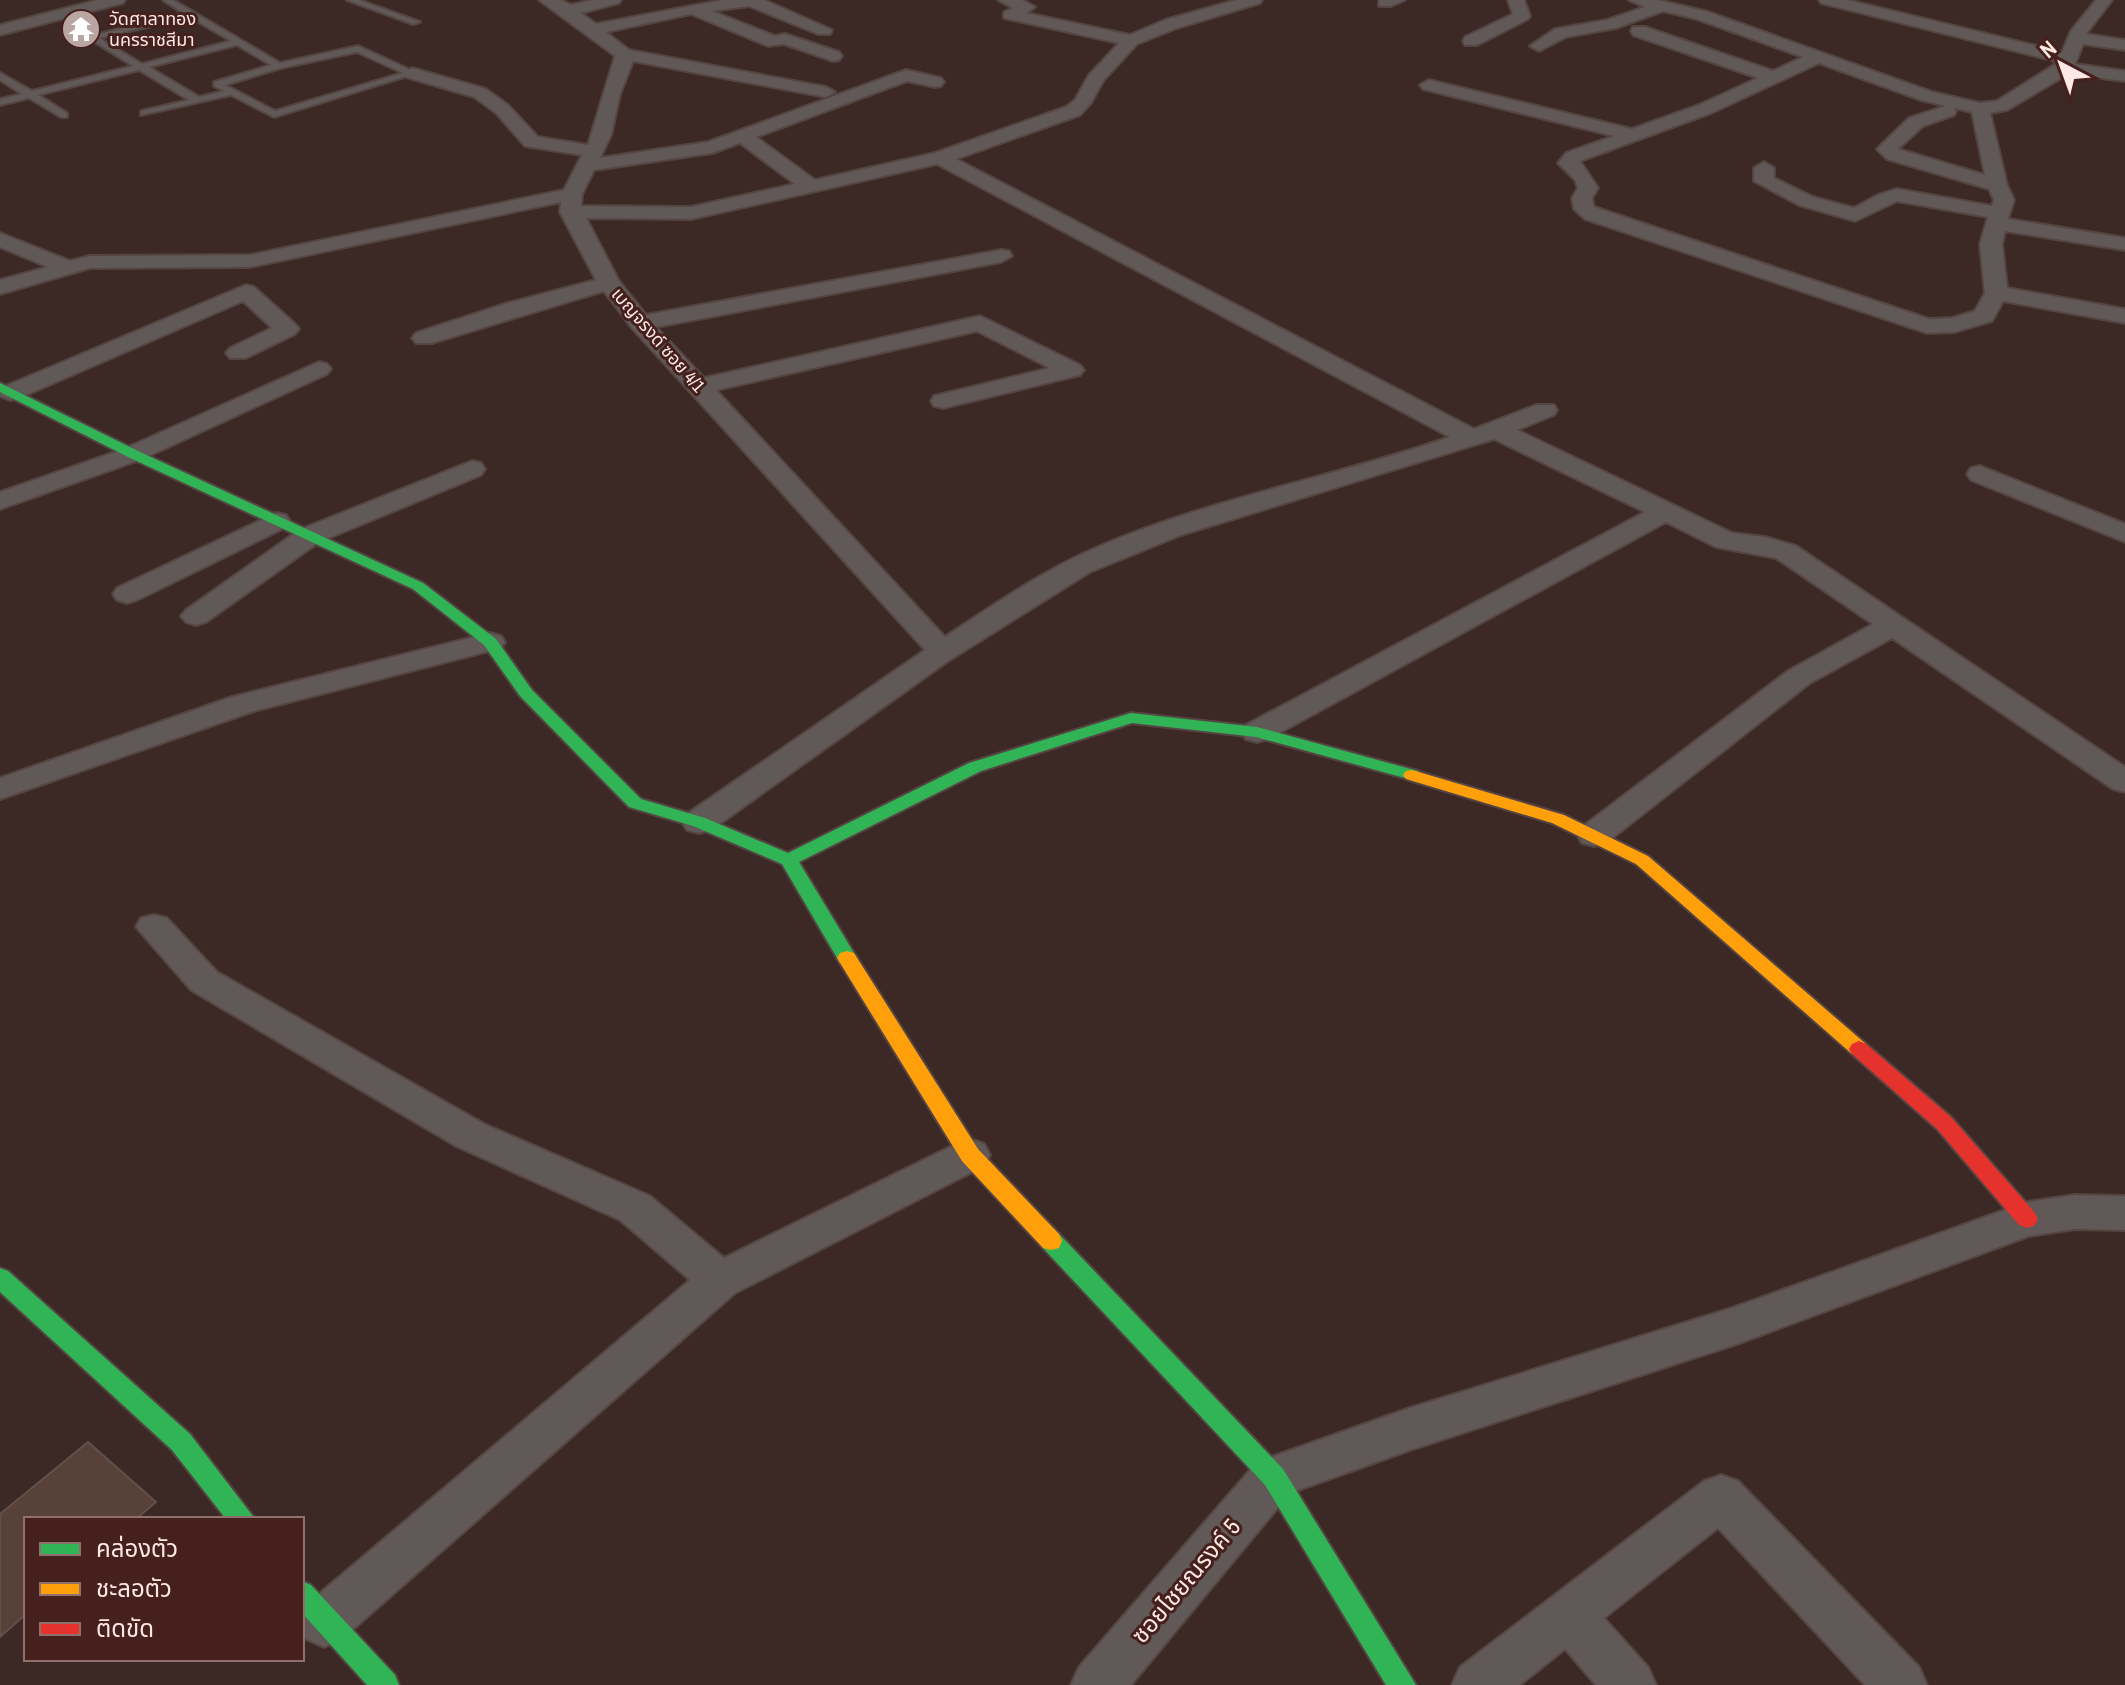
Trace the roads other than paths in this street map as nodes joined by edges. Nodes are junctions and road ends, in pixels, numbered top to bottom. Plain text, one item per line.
1 (117, 0) edge
2 (167, 0) edge
3 (351, 0) edge
4 (547, 0) edge
5 (613, 0) edge
6 (753, 0) edge
7 (1006, 0) edge
8 (1191, 0) edge
9 (1254, 0) edge
10 (1516, 0) edge
11 (1637, 0) edge
12 (1827, 0) edge
13 (2104, 0) edge
14 (1672, 4) edge
15 (695, 10) junction
16 (0, 11) edge
17 (568, 11) junction
18 (1216, 13) junction
19 (191, 14) junction
20 (29, 22) junction
21 (416, 22) dead end
22 (0, 30) edge
23 (593, 30) junction
24 (824, 30) dead end
25 (1639, 31) dead end
26 (2077, 38) junction
27 (1131, 40) junction
28 (1471, 41) dead end
29 (239, 42) junction
30 (2125, 45) edge
31 (1539, 46) dead end
32 (624, 54) junction
33 (833, 56) dead end
34 (1820, 56) junction
35 (2066, 64) junction
36 (279, 66) junction
37 (141, 67) junction
38 (412, 73) junction
39 (0, 76) edge
40 (2125, 76) edge
41 (1775, 78) junction
42 (935, 82) dead end
43 (1429, 85) dead end
44 (233, 92) junction
45 (826, 92) dead end
46 (31, 94) junction
47 (198, 101) junction
48 (0, 102) edge
49 (1980, 108) junction
50 (1947, 111) dead end
51 (144, 113) dead end
52 (64, 115) dead end
53 (1630, 134) junction
54 (744, 137) junction
55 (588, 158) junction
56 (940, 158) junction
57 (1764, 168) dead end
58 (1997, 185) junction
59 (812, 187) junction
60 (571, 203) junction
61 (1997, 218) junction
62 (0, 239) edge
63 (2125, 244) edge
64 (33, 253) junction
65 (1001, 256) dead end
66 (250, 261) junction
67 (0, 264) edge
68 (67, 267) junction
69 (609, 283) junction
70 (0, 287) edge
71 (246, 292) junction
72 (1996, 293) junction
73 (2125, 316) edge
74 (640, 323) junction
75 (424, 338) dead end
76 (238, 353) dead end
77 (319, 369) dead end
78 (699, 387) junction
79 (5, 390) edge
80 (943, 401) dead end
81 (1545, 410) dead end
82 (1485, 434) junction
83 (133, 454) junction
84 (472, 469) dead end
85 (1980, 474) dead end
86 (0, 501) edge
87 (1665, 512) junction
88 (276, 521) junction
89 (2125, 534) edge
90 (309, 536) junction
91 (127, 594) dead end
92 (196, 616) dead end
93 (1895, 624) junction
94 (490, 642) junction
95 (942, 651) junction
96 (1257, 732) junction
97 (2125, 782) edge
98 (0, 789) edge
99 (699, 822) junction
100 (1594, 835) junction
101 (789, 860) junction
102 (154, 927) dead end
103 (970, 1155) junction
104 (2075, 1212) junction
105 (2125, 1213) edge
106 (2027, 1219) junction
107 (2125, 1232) edge
108 (0, 1278) edge
109 (720, 1280) junction
110 (1274, 1477) junction
111 (240, 1517) edge
112 (313, 1608) edge
113 (1568, 1615) junction
114 (385, 1685) edge
115 (1097, 1685) edge
116 (1402, 1685) edge
117 (1478, 1685) edge
118 (1630, 1685) edge
119 (1901, 1685) edge

1 - 20 street
2 - 19 lane
3 - 21 lane
4 - 17 street
5 - 17 street
6 - 15 street
6 - 24 street
7 - 27 street
8 - 18 street
9 - 18 street
10 - 28 street
11 - 14 street
12 - 35 street
13 - 26 street
14 - 31 street
14 - 34 street
15 - 23 street
15 - 33 street
16 - 20 street
17 - 23 street
18 - 27 street
19 - 29 lane
19 - 37 lane
20 - 22 street
23 - 32 street
25 - 41 street
26 - 30 street
26 - 35 street
27 - 56 street
29 - 36 lane
29 - 37 lane
32 - 45 street
32 - 55 street
34 - 41 street
34 - 49 street
35 - 40 street
35 - 49 street
36 - 38 lane
36 - 44 lane
37 - 46 lane
37 - 47 lane
38 - 44 lane
38 - 55 street
39 - 46 lane
41 - 53 street
42 - 54 street
43 - 53 street
44 - 47 lane
46 - 48 lane
46 - 52 lane
47 - 51 lane
49 - 58 street
50 - 58 street
53 - 72 street
54 - 55 street
54 - 59 street
55 - 60 street
56 - 59 street
56 - 82 street
57 - 61 street
58 - 61 street
59 - 60 street
60 - 66 street
60 - 69 street, เบญจรงด์ ซอย 4/1
61 - 63 street
61 - 72 street
62 - 64 street
64 - 67 street
64 - 68 street
65 - 74 street
66 - 68 street
66 - 71 street
68 - 70 street
69 - 74 street, เบญจรงด์ ซอย 4/1
69 - 75 street
71 - 76 street
71 - 79 street
72 - 73 street
74 - 78 street, เบญจรงด์ ซอย 4/1
77 - 83 street
78 - 80 street
78 - 95 street, เบญจรงด์ ซอย 4/1
79 - 83 street
81 - 82 street
82 - 87 street
82 - 95 street
83 - 86 street
83 - 88 street
84 - 90 street
85 - 89 street
87 - 93 street
87 - 96 street
88 - 90 street
88 - 91 street
90 - 92 street
90 - 94 street
93 - 97 street
93 - 100 street
94 - 98 street
94 - 99 street
95 - 99 street
96 - 100 street
96 - 101 street
99 - 101 street
100 - 106 street
101 - 103 street
102 - 109 street
103 - 109 street
103 - 110 street
104 - 105 street
104 - 106 street
104 - 107 street
106 - 110 street
108 - 111 street
109 - 112 street
110 - 115 street, ซอยไชยณรงค์ 5
110 - 116 street
112 - 114 street
113 - 117 street
113 - 118 street
113 - 119 street

